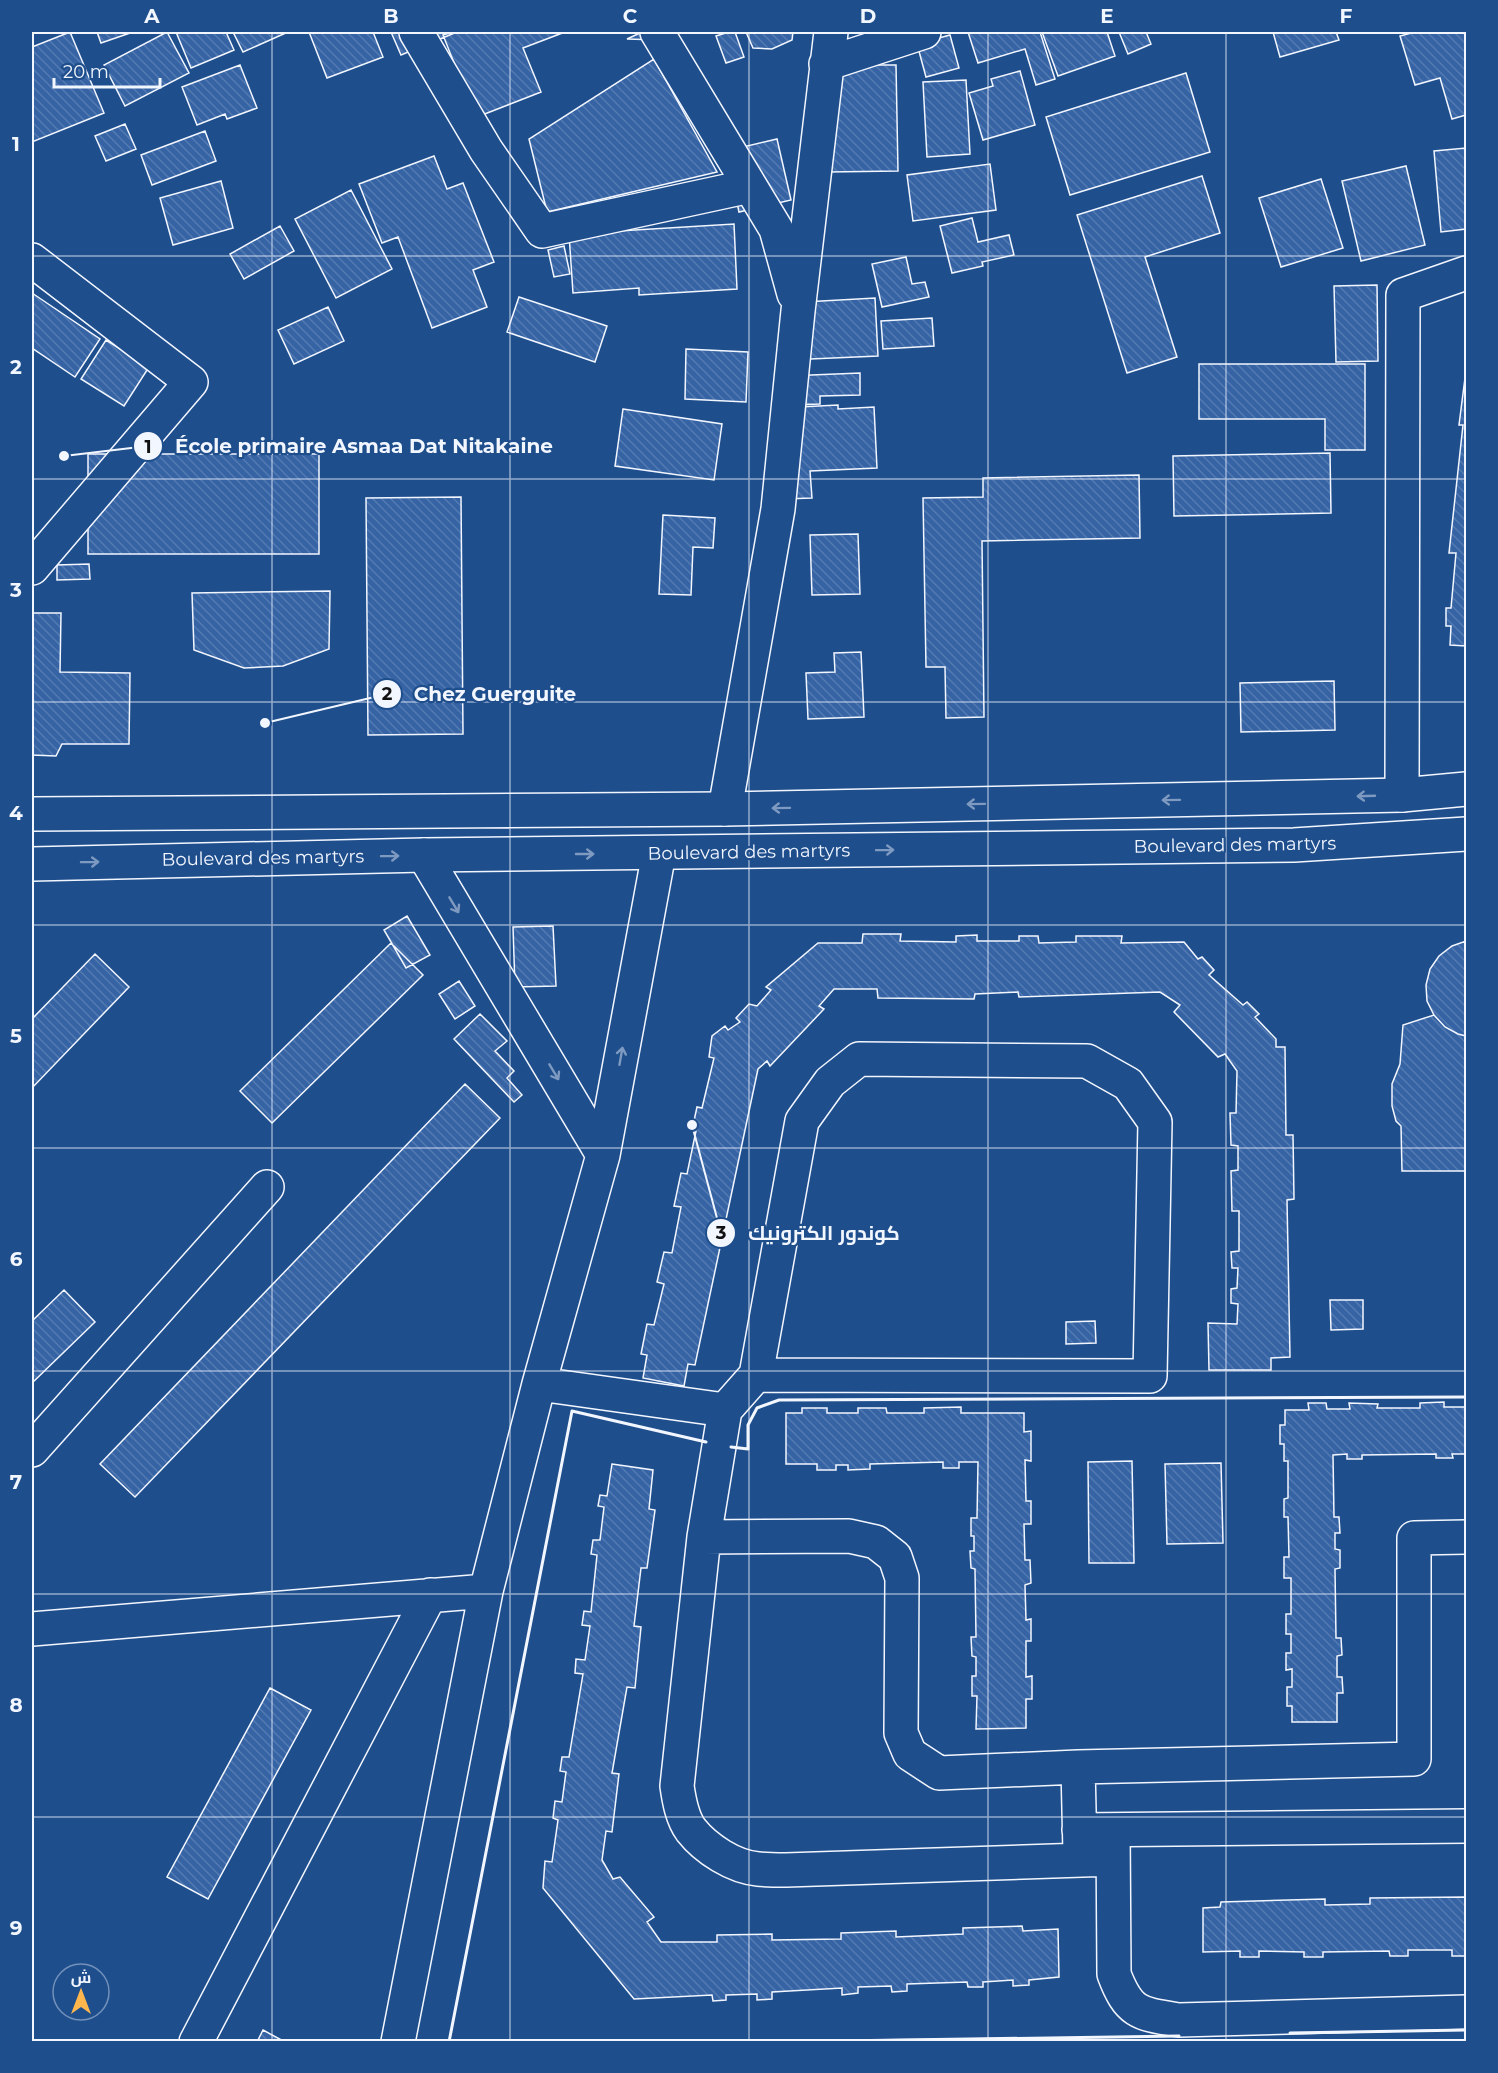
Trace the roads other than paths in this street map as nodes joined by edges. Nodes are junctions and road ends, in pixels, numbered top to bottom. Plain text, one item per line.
1 (416, 32) edge
2 (657, 32) edge
3 (831, 32) edge
4 (924, 32) edge
5 (826, 64) junction
6 (750, 186) junction
7 (32, 260) edge
8 (1467, 273) edge
9 (798, 311) junction
10 (32, 568) edge
11 (1467, 789) edge
12 (1402, 795) junction
13 (725, 809) junction
14 (32, 814) edge
15 (1467, 834) edge
16 (659, 853) junction
17 (424, 855) junction
18 (32, 864) edge
19 (603, 1155) junction
20 (267, 1187) dead end
21 (756, 1375) junction
22 (539, 1384) junction
23 (725, 1410) junction
24 (32, 1450) edge
25 (704, 1537) junction
26 (1467, 1537) edge
27 (486, 1591) junction
28 (430, 1595) junction
29 (32, 1629) edge
30 (1078, 1767) junction
31 (1467, 1827) edge
32 (1112, 1844) junction
33 (1080, 1845) junction
34 (1467, 2012) edge
35 (195, 2042) edge
36 (398, 2042) edge

1 - 6 main road
2 - 6 main road
3 - 5 main road
4 - 5 main road
5 - 9 main road
6 - 9 main road
7 - 10 main road
8 - 12 main road
9 - 13 main road
11 - 12 main road
12 -> 13 main road
13 - 14 main road
16 -> 15 main road, Boulevard des martyrs
17 -> 16 main road, Boulevard des martyrs
19 -> 16 main road
18 -> 17 main road, Boulevard des martyrs
17 -> 19 main road
19 - 22 main road
20 - 24 main road
21 - 21 main road
21 - 23 main road
22 - 23 main road
22 - 27 main road
23 - 25 main road
25 - 30 main road
25 - 33 main road
26 - 30 main road
27 - 28 main road
27 - 36 main road
28 - 29 main road
28 - 35 main road
30 - 33 main road
31 - 32 main road
32 - 33 main road
32 - 34 main road

